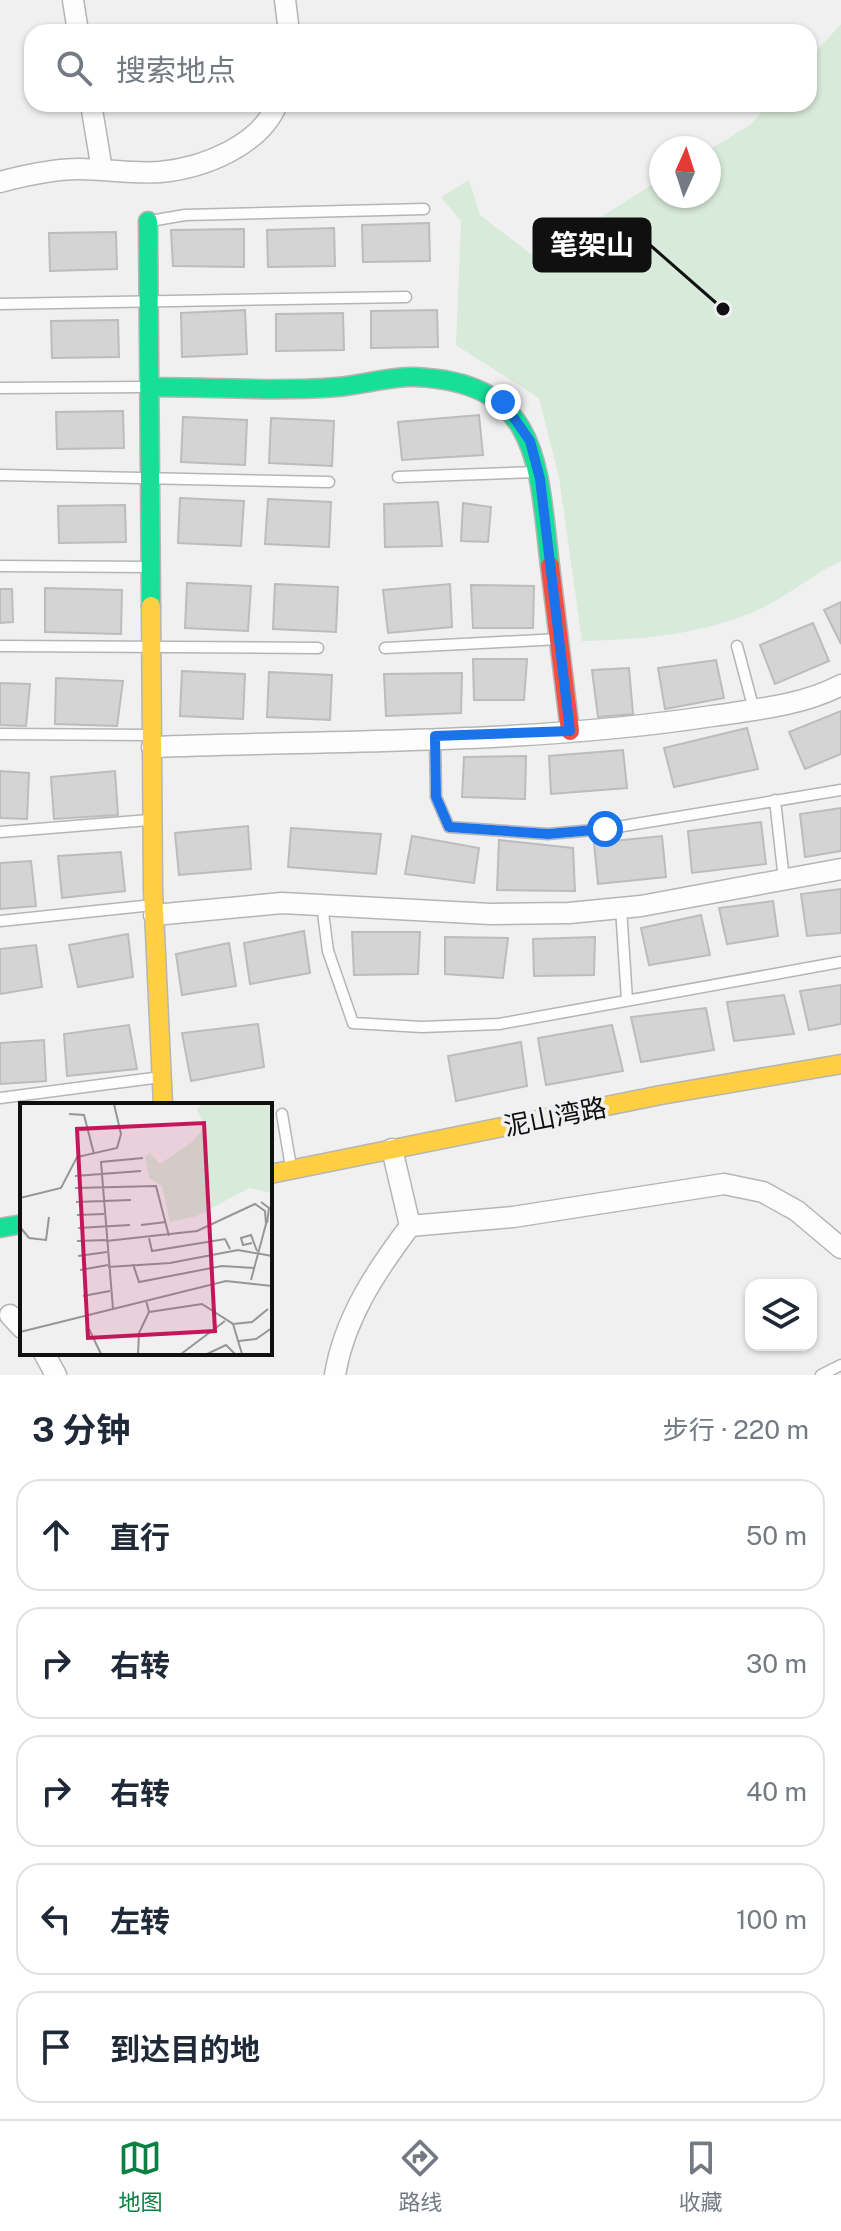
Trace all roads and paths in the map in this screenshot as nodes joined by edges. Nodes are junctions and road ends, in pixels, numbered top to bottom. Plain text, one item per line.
1 (73, 0) edge
2 (285, 0) edge
3 (77, 24) edge
4 (288, 24) edge
5 (92, 112) edge
6 (272, 112) edge
7 (102, 170) junction
8 (0, 182) edge
9 (424, 209) dead end
10 (148, 221) joint
11 (406, 297) dead end
12 (148, 301) junction
13 (0, 304) edge
14 (149, 387) junction
15 (0, 388) edge
16 (538, 472) junction
17 (0, 475) edge
18 (398, 477) dead end
19 (150, 478) junction
20 (329, 482) dead end
21 (0, 566) edge
22 (151, 567) junction
23 (559, 639) junction
24 (0, 646) edge
25 (737, 646) dead end
26 (151, 648) junction
27 (318, 648) dead end
28 (385, 648) dead end
29 (841, 685) edge
30 (754, 710) junction
31 (570, 731) junction
32 (0, 734) edge
33 (435, 736) junction
34 (152, 741) junction
35 (841, 790) edge
36 (775, 800) junction
37 (153, 820) junction
38 (0, 832) edge
39 (841, 869) edge
40 (784, 880) junction
41 (322, 905) junction
42 (621, 908) junction
43 (154, 910) junction
44 (0, 921) edge
45 (841, 962) edge
46 (627, 1000) junction
47 (841, 1064) edge
48 (161, 1077) junction
49 (0, 1098) edge
50 (163, 1103) edge
51 (282, 1114) dead end
52 (392, 1149) junction
53 (292, 1170) junction
54 (272, 1174) edge
55 (20, 1224) edge
56 (410, 1226) junction
57 (0, 1228) edge
58 (841, 1248) edge
59 (45, 1355) edge
60 (841, 1365) edge
61 (56, 1375) edge
62 (335, 1375) edge
63 (821, 1375) edge

1 - 3 street
2 - 4 street
5 - 7 street
6 - 7 street
7 - 8 street
9 - 10 lane
10 - 12 street
11 - 12 lane
12 - 13 lane
12 - 14 street
14 - 15 lane
14 - 16 street
14 - 19 street
16 - 18 lane
16 - 23 street
17 - 19 lane
19 - 20 lane
19 - 22 street
21 - 22 lane
22 - 26 street
23 - 28 lane
23 - 31 street
24 - 26 lane
25 - 30 lane
26 - 27 lane
26 - 34 street
29 - 30 street
30 - 31 street
31 - 33 street
32 - 34 lane
33 - 34 street
33 - 36 lane
34 - 37 street
35 - 36 lane
36 - 40 lane
37 - 38 lane
37 - 43 street
39 - 40 street
40 - 42 street
41 - 42 street
41 - 43 street
41 - 46 lane
42 - 46 lane
43 - 44 lane
43 - 48 street
45 - 46 lane
47 - 52 street, 泥山湾路
48 - 49 lane
48 - 50 street
51 - 53 lane
52 - 53 street, 泥山湾路
52 - 56 street
53 - 54 street, 泥山湾路
55 - 57 street
56 - 58 street
56 - 62 street
59 - 61 street
60 - 63 lane

